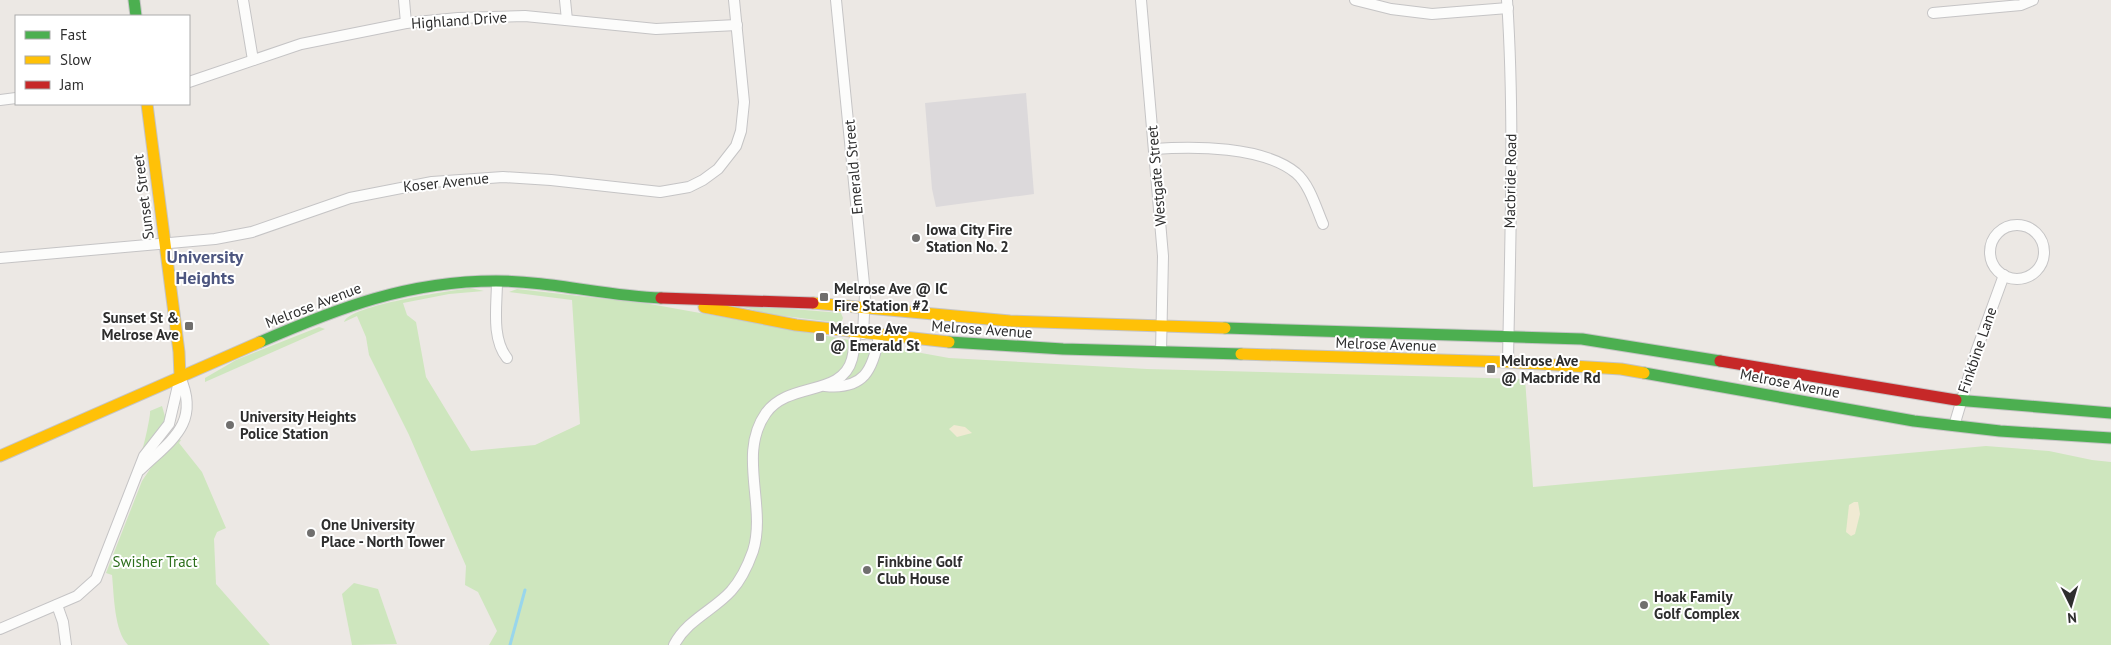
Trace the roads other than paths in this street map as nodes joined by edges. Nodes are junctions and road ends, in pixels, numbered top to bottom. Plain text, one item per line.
1 (134, 0) edge
2 (243, 0) edge
3 (404, 0) edge
4 (565, 0) edge
5 (734, 0) edge
6 (836, 0) edge
7 (1141, 0) edge
8 (1355, 0) edge
9 (2033, 0) edge
10 (1507, 4) edge
11 (1933, 13) dead end
12 (136, 15) edge
13 (567, 20) junction
14 (406, 23) junction
15 (737, 25) junction
16 (253, 60) junction
17 (190, 82) edge
18 (15, 98) edge
19 (0, 100) edge
20 (147, 105) edge
21 (1154, 149) junction
22 (1323, 224) dead end
23 (164, 244) junction
24 (0, 258) edge
25 (2004, 275) junction
26 (497, 281) junction
27 (658, 298) junction
28 (865, 308) junction
29 (1162, 326) junction
30 (859, 333) junction
31 (879, 336) junction
32 (1508, 336) junction
33 (1161, 352) junction
34 (506, 358) dead end
35 (1508, 362) junction
36 (180, 376) junction
37 (824, 386) junction
38 (1960, 401) junction
39 (2111, 413) edge
40 (1954, 426) junction
41 (2111, 438) edge
42 (0, 456) edge
43 (57, 605) junction
44 (0, 630) edge
45 (66, 645) edge
46 (674, 645) edge

1 - 12 main road
2 - 16 street
3 - 14 street
4 - 13 street
5 - 15 street, Koser Avenue
6 - 28 street, Emerald Street
7 - 21 street, Westgate Street
8 - 10 street
9 - 11 street
10 - 32 street, Macbride Road
13 - 14 street, Highland Drive
13 - 15 street, Highland Drive
14 - 16 street, Highland Drive
15 - 23 street, Koser Avenue
16 - 17 street, Highland Drive
18 - 19 street
20 - 23 main road, Sunset Street
21 - 22 street
21 - 29 street, Westgate Street
23 - 24 street, Koser Avenue
23 - 36 main road, Sunset Street
25 - 25 street
25 - 38 street, Finkbine Lane
26 - 27 main road, Melrose Avenue
26 - 34 street
26 - 36 main road, Melrose Avenue
27 - 28 main road, Melrose Avenue
27 - 30 main road, Melrose Avenue
28 - 29 main road, Melrose Avenue
28 - 30 street, Emerald Street
29 - 32 main road, Melrose Avenue
29 - 33 street, Westgate Street
30 - 31 main road, Melrose Avenue
30 - 37 street, Emerald Street
31 - 33 main road, Melrose Avenue
31 - 37 street
32 - 35 street, Macbride Road
32 - 38 main road, Melrose Avenue
33 - 35 main road, Melrose Avenue
35 - 40 main road, Melrose Avenue
36 - 42 main road, Melrose Avenue
36 - 43 street, Sunset Street
37 - 46 street
38 - 39 main road, Melrose Avenue
38 - 40 street, Finkbine Lane
40 - 41 main road, Melrose Avenue
43 - 44 street, Sunset Street
43 - 45 street

